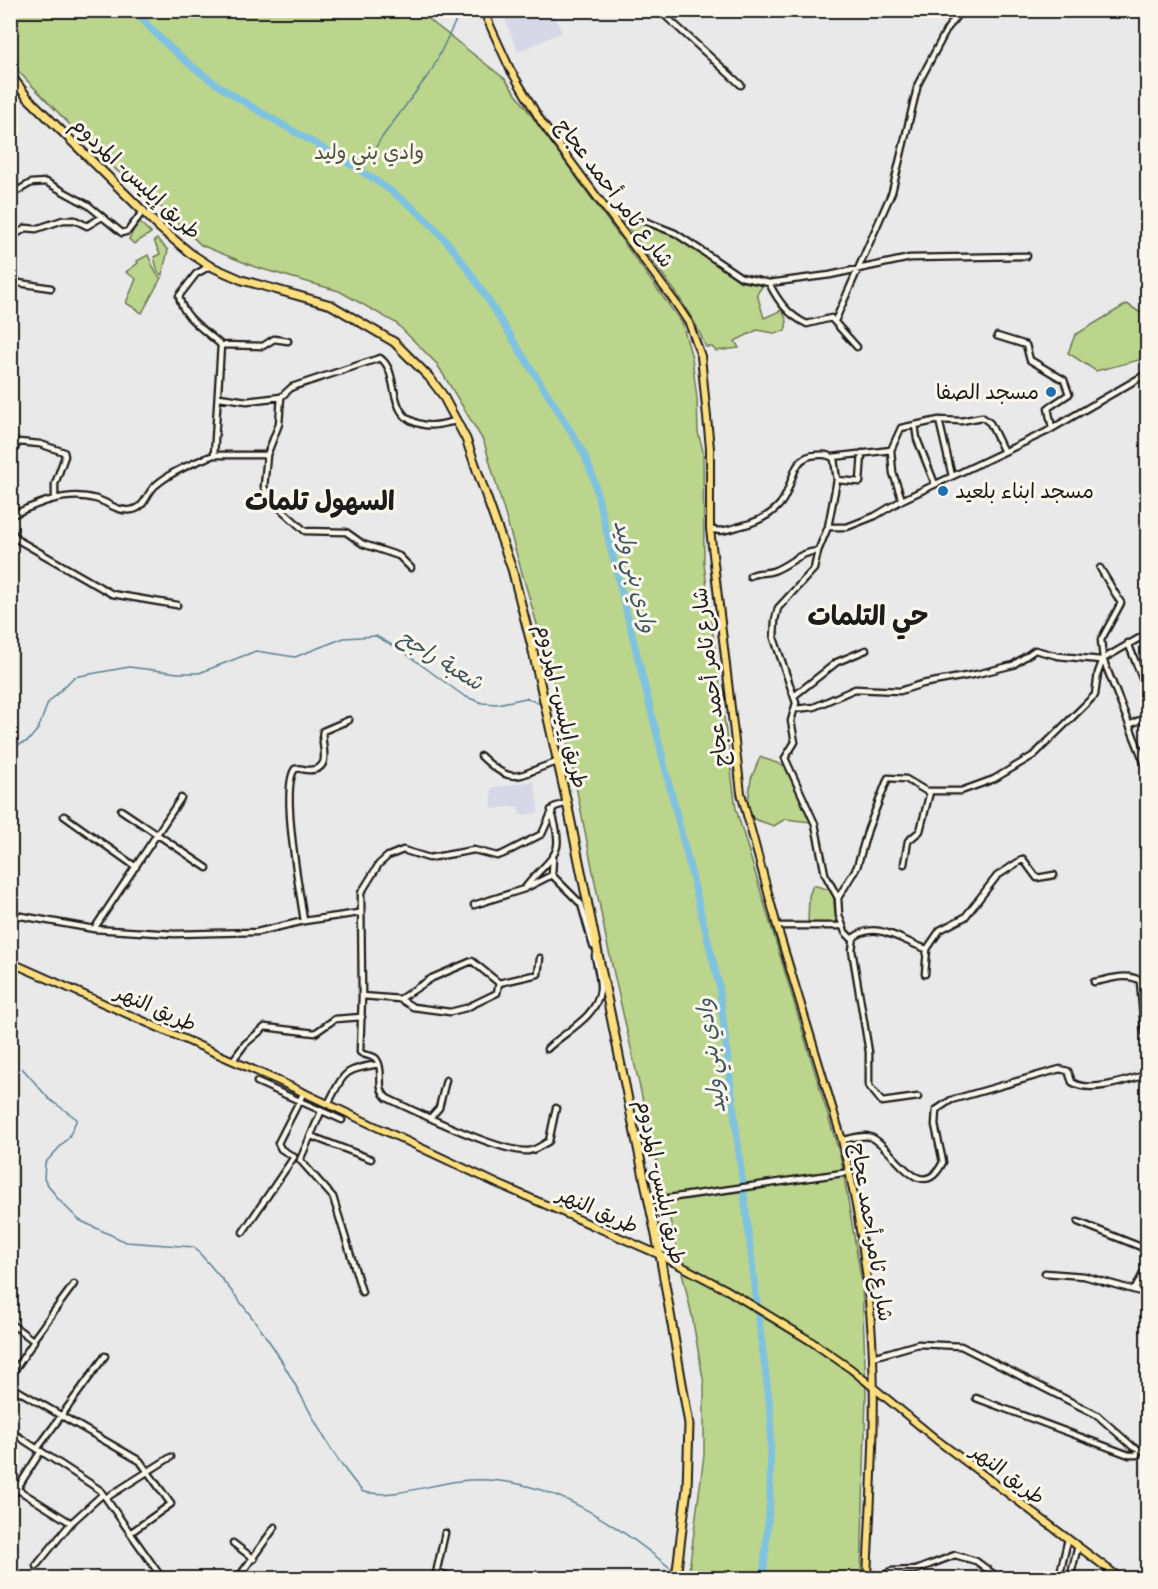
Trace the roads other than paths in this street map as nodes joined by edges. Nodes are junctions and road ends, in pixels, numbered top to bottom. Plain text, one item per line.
1 (483, 10) edge
2 (658, 10) edge
3 (961, 10) edge
4 (10, 74) edge
5 (741, 85) dead end
6 (10, 171) edge
7 (13, 194) edge
8 (144, 210) junction
9 (609, 214) junction
10 (102, 217) junction
11 (10, 237) edge
12 (1027, 256) dead end
13 (210, 266) junction
14 (858, 268) junction
15 (10, 278) edge
16 (769, 283) junction
17 (51, 288) dead end
18 (835, 321) junction
19 (997, 336) dead end
20 (288, 340) dead end
21 (221, 345) junction
22 (857, 347) dead end
23 (1148, 373) edge
24 (219, 397) junction
25 (281, 398) junction
26 (939, 420) junction
27 (458, 421) junction
28 (915, 425) junction
29 (1052, 428) junction
30 (891, 450) junction
31 (1004, 452) junction
32 (862, 453) junction
33 (214, 455) junction
34 (267, 455) junction
35 (833, 457) junction
36 (10, 458) edge
37 (952, 476) junction
38 (837, 480) junction
39 (935, 484) junction
40 (55, 499) junction
41 (902, 500) junction
42 (10, 516) edge
43 (828, 527) junction
44 (10, 529) edge
45 (710, 529) junction
46 (818, 551) junction
47 (411, 568) dead end
48 (1100, 568) dead end
49 (750, 576) dead end
50 (177, 604) dead end
51 (1148, 633) edge
52 (1128, 643) junction
53 (866, 650) dead end
54 (1102, 660) junction
55 (1148, 693) edge
56 (794, 696) junction
57 (795, 709) junction
58 (1148, 716) edge
59 (349, 720) dead end
60 (1129, 725) junction
61 (481, 756) dead end
62 (558, 762) junction
63 (1148, 772) edge
64 (930, 792) junction
65 (181, 798) dead end
66 (567, 803) junction
67 (121, 810) dead end
68 (551, 810) junction
69 (64, 816) dead end
70 (155, 835) junction
71 (553, 858) junction
72 (904, 864) dead end
73 (136, 867) junction
74 (207, 868) dead end
75 (552, 875) junction
76 (1054, 875) dead end
77 (524, 889) junction
78 (838, 898) junction
79 (474, 905) dead end
80 (359, 913) junction
81 (10, 914) edge
82 (303, 921) junction
83 (777, 926) junction
84 (842, 926) junction
85 (94, 929) junction
86 (854, 937) junction
87 (596, 949) junction
88 (927, 949) junction
89 (540, 958) dead end
90 (10, 962) edge
91 (926, 974) dead end
92 (1094, 982) dead end
93 (499, 983) junction
94 (362, 996) junction
95 (400, 999) junction
96 (362, 1017) junction
97 (1148, 1040) edge
98 (547, 1049) dead end
99 (233, 1060) junction
100 (379, 1064) junction
101 (1148, 1074) edge
102 (446, 1080) dead end
103 (257, 1082) dead end
104 (304, 1092) junction
105 (918, 1097) dead end
106 (299, 1102) junction
107 (328, 1104) junction
108 (556, 1108) dead end
109 (321, 1112) junction
110 (432, 1117) junction
111 (342, 1120) dead end
112 (311, 1136) junction
113 (842, 1140) junction
114 (297, 1159) junction
115 (371, 1159) dead end
116 (850, 1172) junction
117 (648, 1201) junction
118 (1078, 1222) dead end
119 (243, 1232) dead end
120 (1148, 1254) edge
121 (660, 1255) junction
122 (1148, 1264) edge
123 (1045, 1273) dead end
124 (74, 1284) dead end
125 (1135, 1289) junction
126 (362, 1292) dead end
127 (1148, 1294) edge
128 (10, 1323) edge
129 (33, 1340) junction
130 (872, 1347) junction
131 (884, 1353) junction
132 (105, 1356) dead end
133 (873, 1357) junction
134 (10, 1377) edge
135 (10, 1386) edge
136 (873, 1388) junction
137 (976, 1398) dead end
138 (62, 1416) junction
139 (10, 1431) edge
140 (1148, 1448) edge
141 (39, 1450) junction
142 (1138, 1450) junction
143 (171, 1457) dead end
144 (149, 1471) junction
145 (17, 1489) junction
146 (105, 1496) junction
147 (10, 1500) edge
148 (71, 1523) junction
149 (275, 1527) dead end
150 (130, 1533) junction
151 (445, 1533) dead end
152 (1068, 1539) junction
153 (233, 1543) dead end
154 (1078, 1546) junction
155 (254, 1559) junction
156 (36, 1566) dead end
157 (437, 1572) junction
158 (1117, 1577) edge
159 (162, 1578) edge
160 (238, 1578) edge
161 (435, 1578) edge
162 (454, 1578) edge
163 (676, 1578) edge
164 (867, 1578) edge
165 (880, 1578) edge
166 (999, 1578) edge
167 (1059, 1578) edge
168 (1070, 1578) edge

1 - 9 main road, شارع ثامر أحمد عجاج
2 - 5 street
3 - 14 street
4 - 8 highway, طريق إيليس- المردوم
6 - 7 street
7 - 10 street
8 - 10 street
8 - 13 highway, طريق إيليس- المردوم
9 - 16 street
9 - 45 main road, شارع ثامر أحمد عجاج
10 - 11 street
12 - 14 street
13 - 21 street
13 - 27 highway, طريق إيليس- المردوم
14 - 16 street
14 - 18 street
15 - 17 street
16 - 18 street
18 - 22 street
19 - 29 street
20 - 21 street
21 - 24 street
23 - 29 street
24 - 25 street
24 - 33 street
25 - 27 street
25 - 34 street
26 - 28 street
26 - 31 street
26 - 37 street
27 - 62 highway, طريق إيليس- المردوم
28 - 30 street
28 - 39 street
29 - 31 street
30 - 32 street
30 - 41 street
31 - 37 street
32 - 35 street
32 - 38 street
33 - 34 street
33 - 40 street
34 - 47 street
35 - 38 street
35 - 45 street
36 - 40 street
37 - 39 street
38 - 43 street
39 - 41 street
40 - 42 street
41 - 43 street
43 - 46 street
44 - 50 street
45 - 83 main road, شارع ثامر أحمد عجاج
46 - 49 street
46 - 56 street
48 - 54 street
51 - 52 street
52 - 54 street
52 - 55 street
53 - 56 street
54 - 57 street
54 - 60 street
54 - 64 street
56 - 57 street
57 - 78 street
58 - 60 street
59 - 82 street
60 - 63 street
61 - 62 street
62 - 66 highway, طريق إيليس- المردوم
64 - 72 street
64 - 78 street
65 - 70 street
66 - 68 street
66 - 87 highway, طريق إيليس- المردوم
67 - 70 street
68 - 71 street
68 - 80 street
69 - 73 street
70 - 73 street
70 - 74 street
71 - 75 street
71 - 77 street
73 - 85 street
75 - 77 street
75 - 87 street
76 - 88 street
77 - 79 street
78 - 84 street
80 - 82 street
80 - 94 street
81 - 85 street
82 - 85 street
83 - 84 street
83 - 113 main road, شارع ثامر أحمد عجاج
84 - 86 street
86 - 88 street
86 - 105 street
87 - 98 street
87 - 117 highway, طريق إيليس- المردوم
88 - 91 street
89 - 93 street
90 - 99 main road, طريق النهر
92 - 97 street
93 - 95 street
93 - 95 street
94 - 95 street
94 - 96 street
96 - 99 street
96 - 100 street
99 - 104 main road, طريق النهر
100 - 107 street
100 - 110 street
101 - 113 street
102 - 110 street
103 - 106 street
104 - 106 street
104 - 107 main road, طريق النهر
106 - 109 street
106 - 114 street
107 - 121 main road, طريق النهر
108 - 110 street
109 - 111 street
109 - 112 street
112 - 114 street
112 - 115 street
113 - 116 main road, شارع ثامر أحمد عجاج
114 - 119 street
114 - 126 street
116 - 117 street
116 - 130 main road, شارع ثامر أحمد عجاج
117 - 121 highway, طريق إيليس- المردوم
118 - 120 street
121 - 136 main road, طريق النهر
121 - 163 highway, طريق إيليس- المردوم
122 - 125 street
123 - 125 street
124 - 129 street
125 - 127 street
128 - 129 street
129 - 134 street
130 - 131 street
130 - 133 main road, شارع ثامر أحمد عجاج
131 - 133 street
131 - 142 street
132 - 138 street
133 - 136 main road, شارع ثامر أحمد عجاج
135 - 138 street
136 - 152 main road, طريق النهر
136 - 164 main road, شارع ثامر أحمد عجاج
137 - 142 street
138 - 141 street
138 - 144 street
139 - 141 street
140 - 142 street
141 - 145 street
141 - 146 street
143 - 144 street
144 - 146 street
144 - 150 street
145 - 147 street
145 - 148 street
146 - 148 street
146 - 150 street
148 - 156 street
149 - 155 street
150 - 159 street
151 - 157 street
152 - 154 main road, طريق النهر
152 - 167 street
153 - 155 street
154 - 158 main road, طريق النهر
154 - 168 street
155 - 160 street
157 - 161 street
157 - 162 street
165 - 166 street

